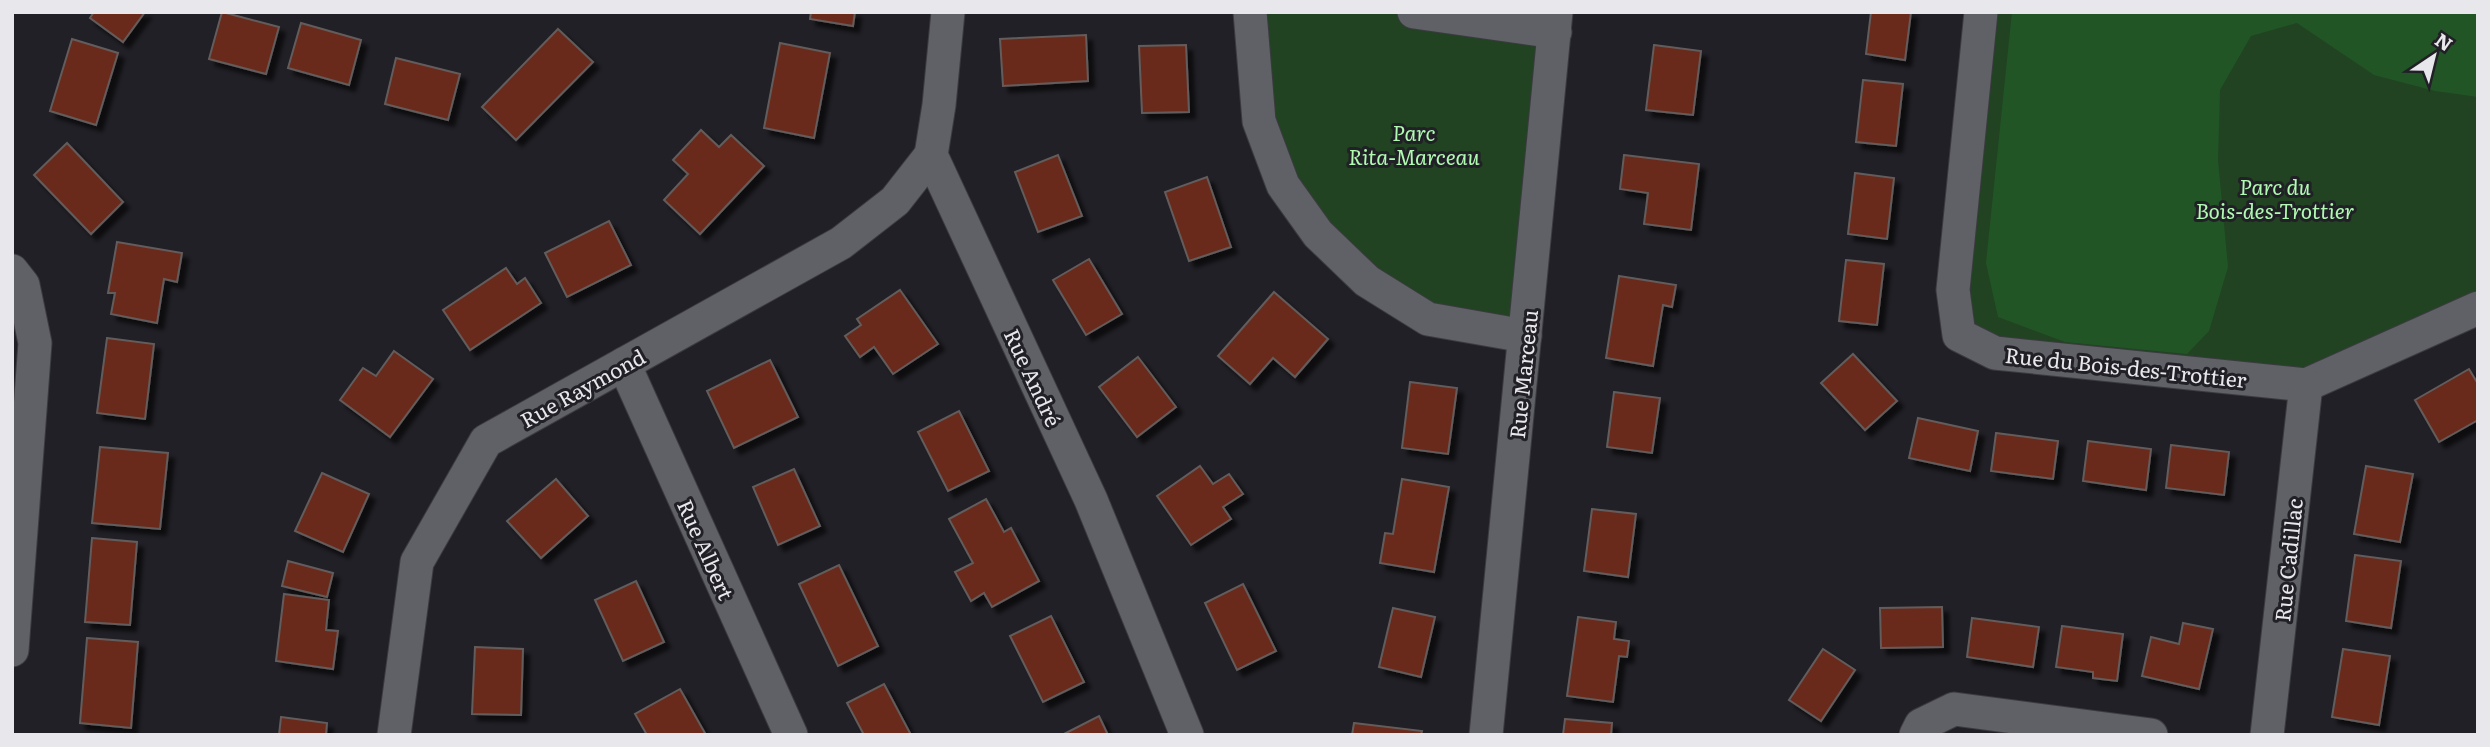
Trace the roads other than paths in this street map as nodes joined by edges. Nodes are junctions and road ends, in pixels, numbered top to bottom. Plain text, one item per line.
1 (948, 12) edge
2 (1250, 12) edge
3 (1414, 12) edge
4 (1981, 12) edge
5 (1555, 22) edge
6 (931, 155) junction
7 (12, 271) edge
8 (2478, 307) edge
9 (1525, 337) junction
10 (624, 364) junction
11 (2306, 385) junction
12 (12, 650) edge
13 (394, 735) edge
14 (791, 735) edge
15 (1187, 735) edge
16 (1486, 735) edge
17 (1916, 735) edge
18 (2151, 735) edge
19 (2267, 735) edge

1 - 6 street
2 - 9 street
3 - 5 street
4 - 11 street, Rue du Bois-des-Trottier
5 - 9 street, Rue Marceau
6 - 10 street, Rue Raymond
6 - 15 street, Rue André
7 - 12 street
8 - 11 street
9 - 16 street, Rue Marceau
10 - 13 street, Rue Raymond
10 - 14 street, Rue Albert
11 - 19 street, Rue Cadillac
17 - 18 street

